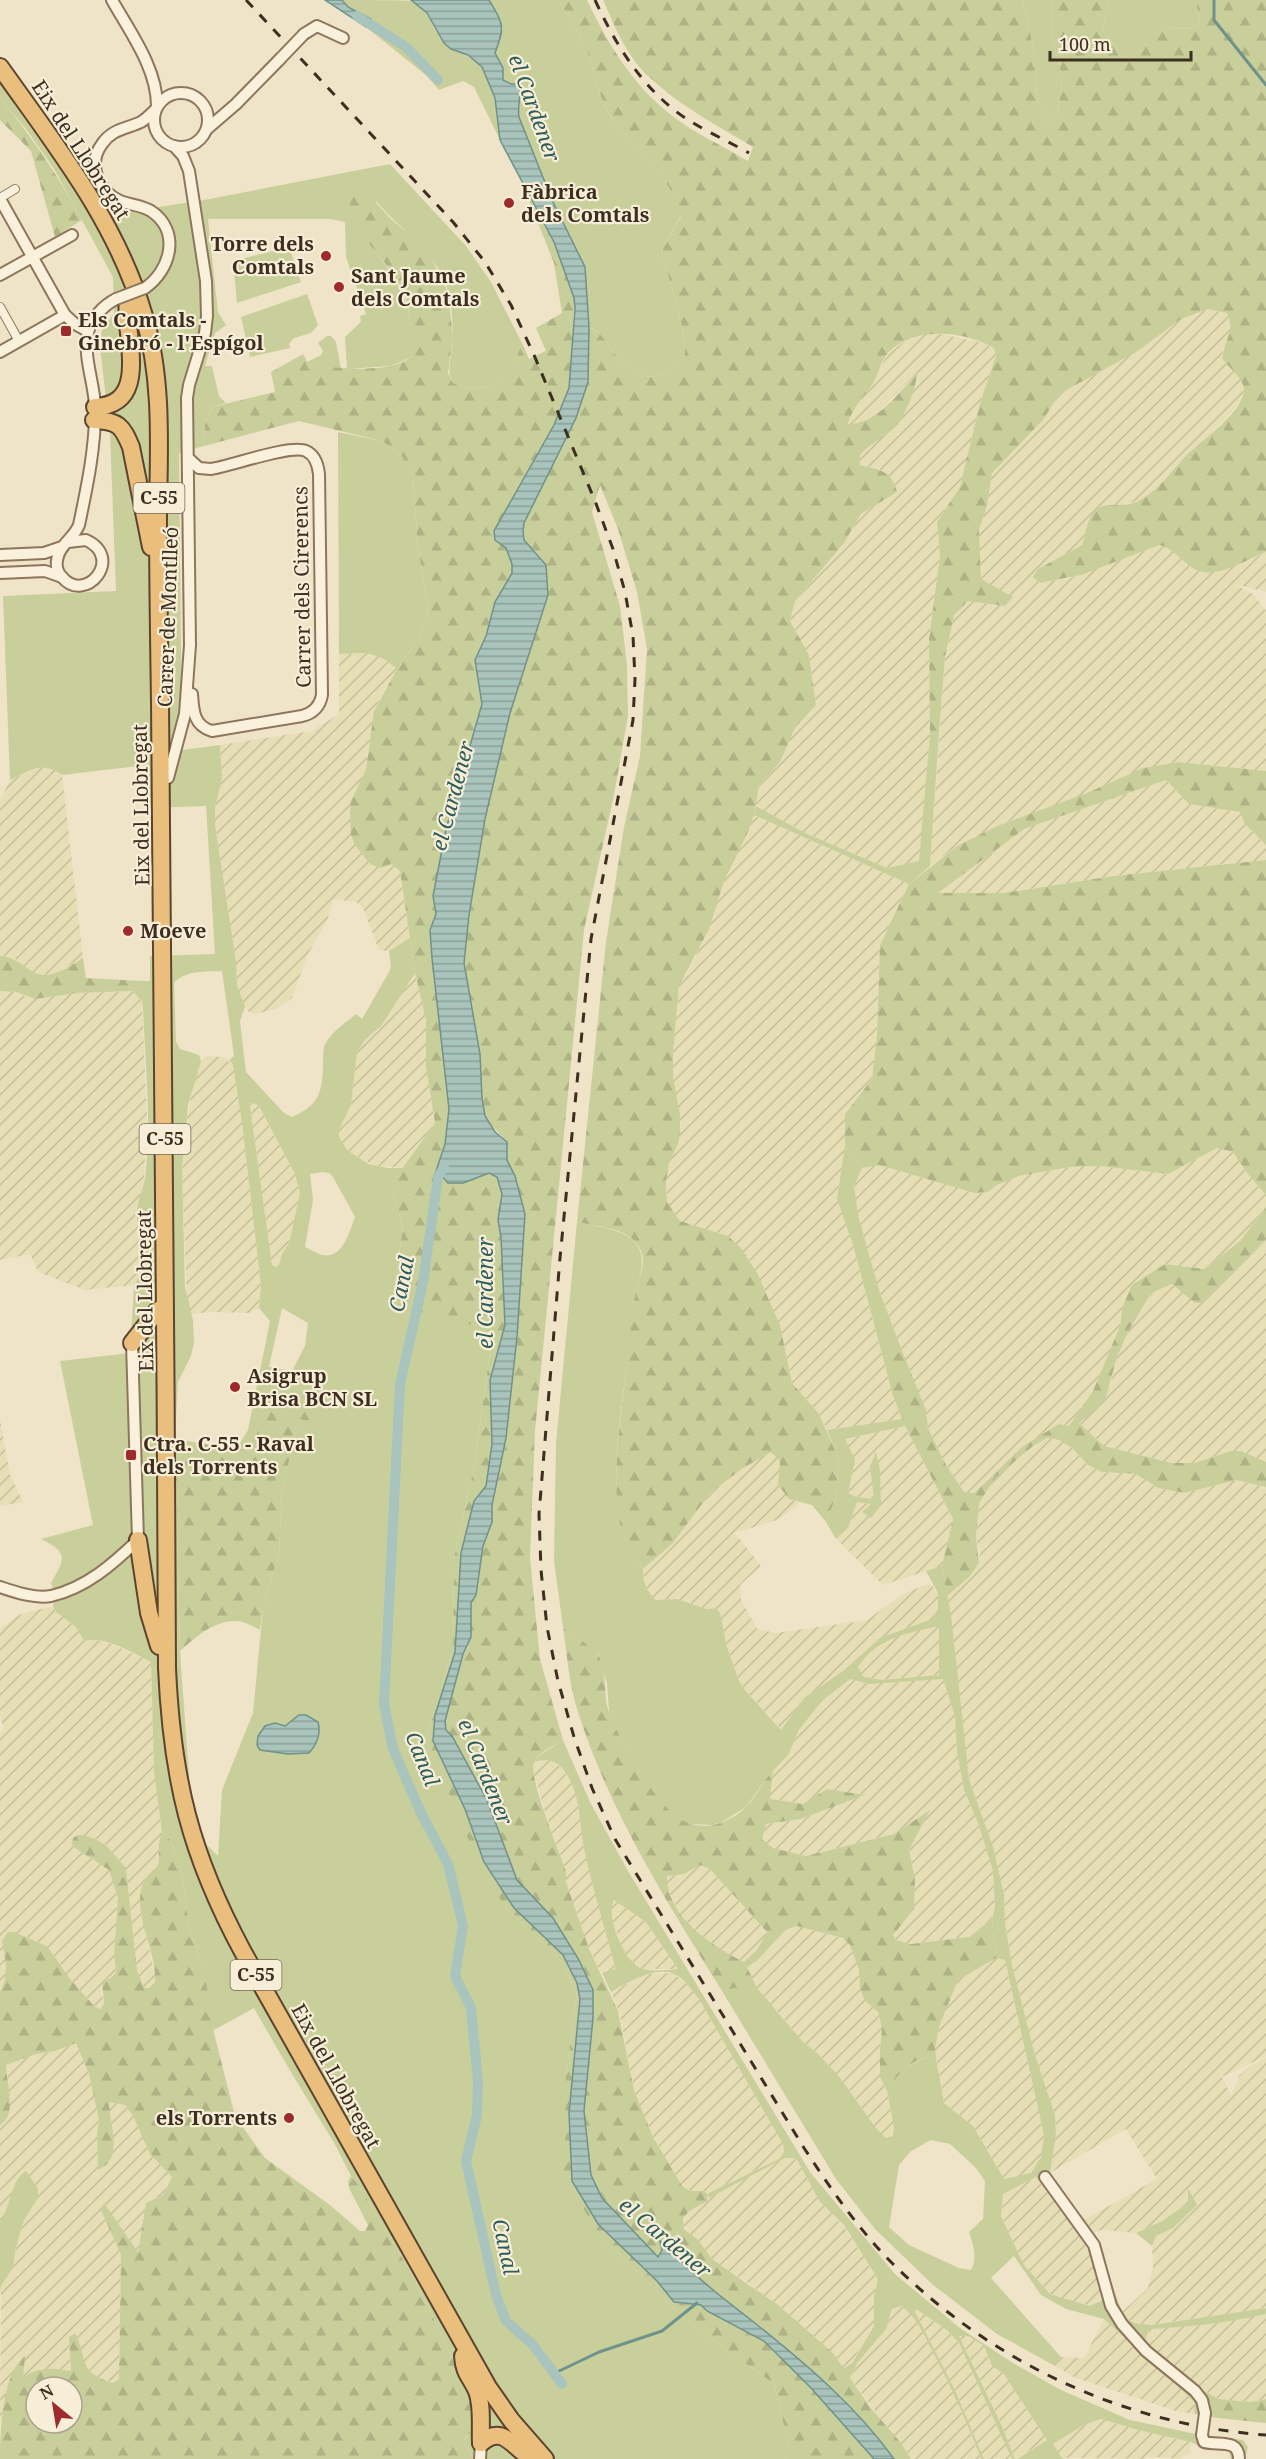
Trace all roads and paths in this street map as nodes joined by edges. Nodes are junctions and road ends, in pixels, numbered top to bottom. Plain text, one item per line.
1 (112, 0) edge
2 (343, 38) dead end
3 (0, 67) edge
4 (151, 72) junction
5 (0, 84) edge
6 (177, 92) junction
7 (203, 103) junction
8 (236, 104) junction
9 (156, 108) junction
10 (128, 126) junction
11 (207, 130) junction
12 (159, 136) junction
13 (198, 142) junction
14 (174, 146) junction
15 (189, 171) junction
16 (15, 189) dead end
17 (0, 198) edge
18 (72, 234) dead end
19 (33, 257) junction
20 (0, 275) edge
21 (122, 299) junction
22 (0, 307) edge
23 (65, 315) junction
24 (88, 331) junction
25 (19, 341) junction
26 (0, 352) edge
27 (114, 404) junction
28 (94, 414) junction
29 (116, 424) junction
30 (188, 458) junction
31 (211, 469) junction
32 (189, 494) junction
33 (79, 525) junction
34 (86, 540) junction
35 (65, 545) junction
36 (151, 547) junction
37 (0, 555) edge
38 (0, 573) edge
39 (62, 578) junction
40 (188, 661) junction
41 (168, 778) dead end
42 (158, 1310) junction
43 (132, 1343) joint
44 (138, 1540) junction
45 (0, 1587) edge
46 (159, 1646) junction
47 (1045, 2177) dead end
48 (464, 2356) junction
49 (480, 2451) edge
50 (534, 2459) edge
51 (545, 2459) edge
52 (1239, 2459) edge

1 - 4 street
2 - 8 street, bridge
3 - 51 highway, Eix del Llobregat / C-55
4 - 6 street
4 - 9 street
5 - 21 highway, Eix del Llobregat / C-55
6 - 7 street
6 - 9 street
7 - 8 street
7 - 11 street
8 - 11 street
9 - 10 street
9 - 12 street
10 - 12 street
10 - 21 street, bridge
11 - 13 street
12 - 14 street
13 - 14 street
13 - 15 street, Carrer de Montlleó
14 - 15 street, Carrer de Montlleó
15 - 30 street, Carrer de Montlleó
16 - 17 street
17 - 19 street
18 - 19 street
19 - 20 street
19 - 23 street
21 - 24 street
21 - 27 highway
21 - 36 highway, Eix del Llobregat / C-55
22 - 25 street
23 - 24 street
23 - 25 street
24 - 28 street
25 - 26 street
27 - 28 highway
27 - 29 highway
28 - 29 highway
28 - 33 street
29 - 36 highway
30 - 31 street
30 - 32 street, Carrer de Montlleó
31 - 32 street
31 - 40 street, Carrer dels Cirerencs
32 - 40 street, Carrer de Montlleó
33 - 34 street
33 - 35 street
34 - 35 street
34 - 39 street
35 - 37 street
35 - 39 street
36 - 42 highway, Eix del Llobregat / C-55
38 - 39 street
40 - 41 street, Carrer de Montlleó
42 - 43 highway
42 - 46 highway, Eix del Llobregat / C-55
43 - 44 street
44 - 45 street
44 - 46 highway
46 - 48 highway, Eix del Llobregat / C-55
47 - 52 street, bridge
48 - 49 highway
48 - 50 highway, Eix del Llobregat / C-55
49 - 50 highway

